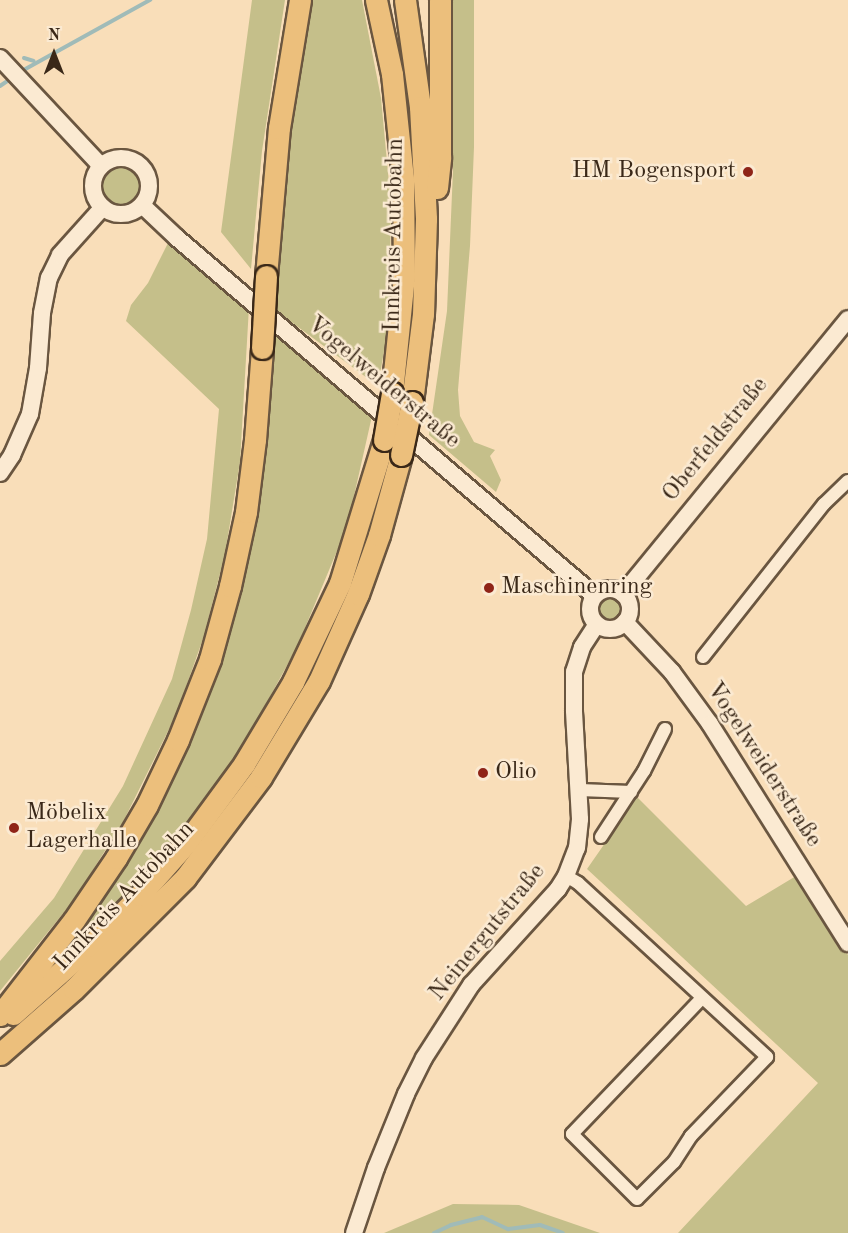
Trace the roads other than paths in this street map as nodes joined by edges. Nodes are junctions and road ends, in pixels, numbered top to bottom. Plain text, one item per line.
1 (300, 0) edge
2 (376, 0) edge
3 (405, 0) edge
4 (440, 0) edge
5 (11, 69) edge
6 (101, 166) junction
7 (142, 205) junction
8 (103, 207) junction
9 (426, 266) junction
10 (848, 319) edge
11 (0, 473) edge
12 (848, 481) edge
13 (623, 594) junction
14 (595, 596) junction
15 (625, 622) junction
16 (597, 624) junction
17 (703, 657) dead end
18 (665, 729) dead end
19 (580, 790) junction
20 (631, 792) junction
21 (601, 837) dead end
22 (566, 876) junction
23 (848, 943) edge
24 (702, 998) junction
25 (0, 1014) edge
26 (0, 1025) edge
27 (0, 1054) edge
28 (354, 1233) edge

1 - 25 highway, bridge
2 - 26 highway, Innkreis Autobahn, bridge
3 - 9 highway, Innkreis Autobahn
4 - 9 highway
5 - 6 main road
6 - 7 main road
6 - 8 main road
7 - 8 main road
7 - 14 main road, Vogelweiderstraße
8 - 11 main road
9 - 27 highway, Innkreis Autobahn, bridge
10 - 13 main road, Oberfeldstraße
12 - 17 street
13 - 14 main road
13 - 15 main road
14 - 16 main road
15 - 16 main road
15 - 23 main road, Vogelweiderstraße
16 - 19 main road, Neinergutstraße
18 - 20 street
19 - 20 street
19 - 22 main road, Neinergutstraße
20 - 21 street
22 - 24 street
22 - 28 main road, Neinergutstraße
24 - 24 street

